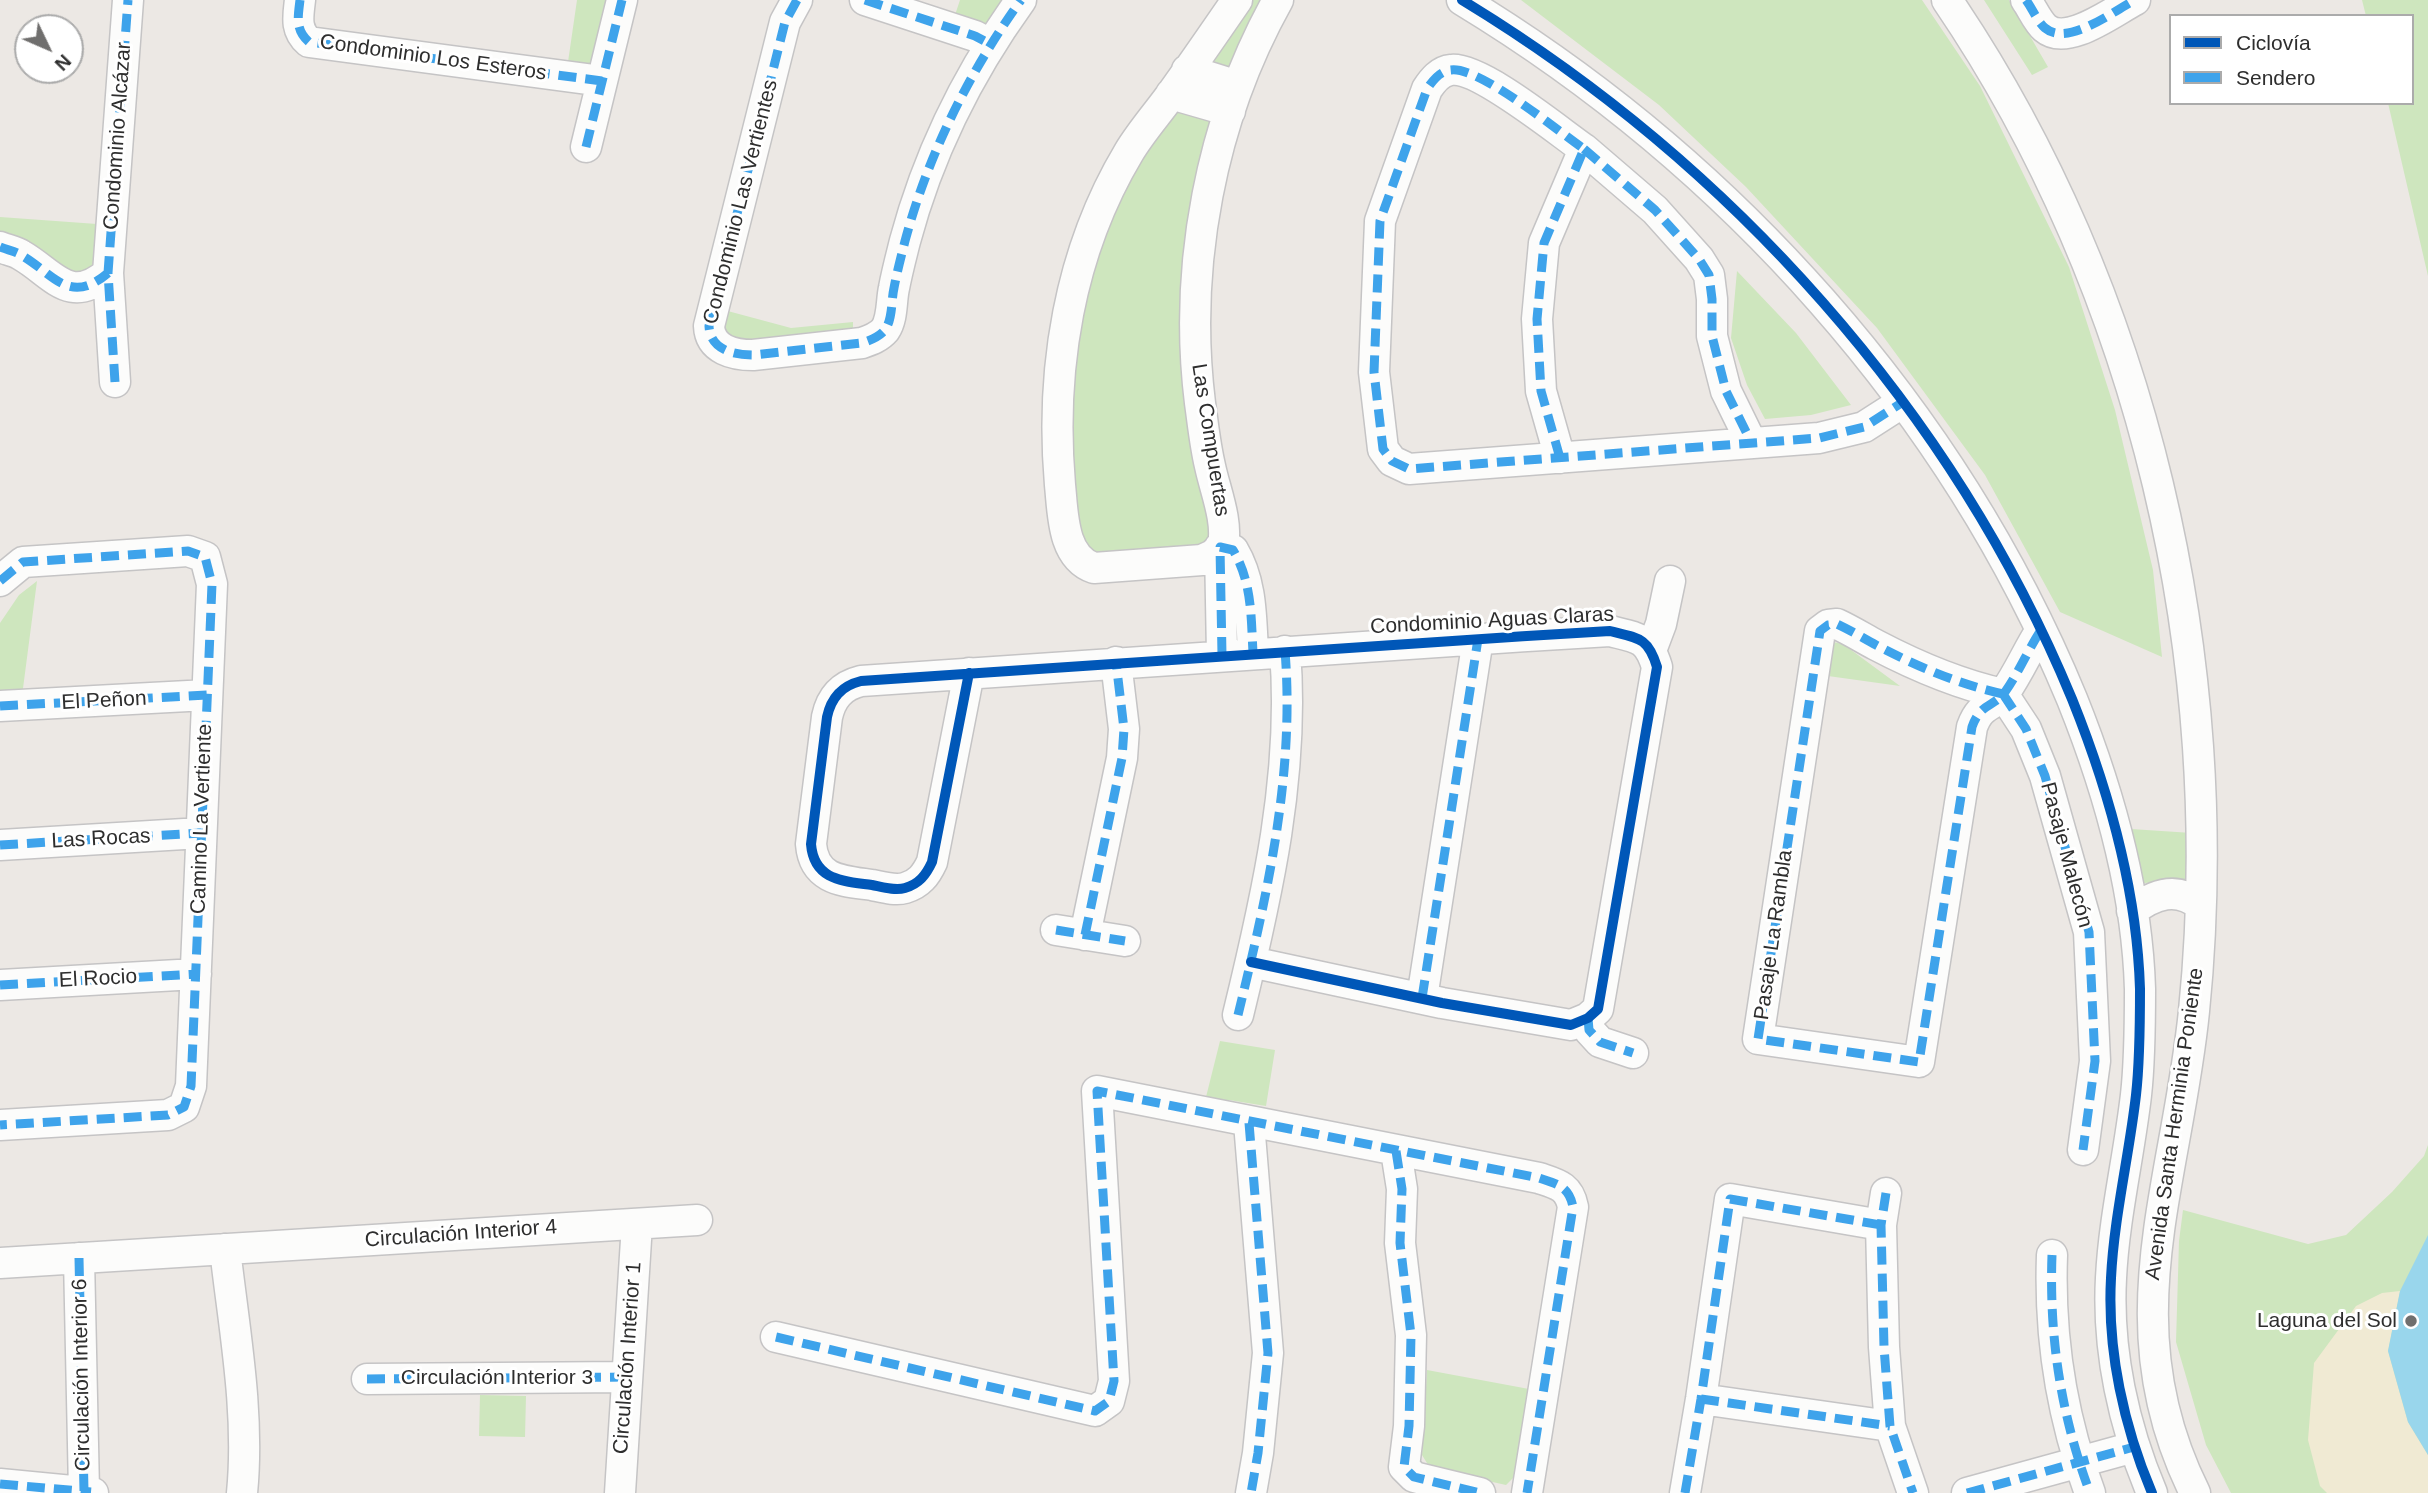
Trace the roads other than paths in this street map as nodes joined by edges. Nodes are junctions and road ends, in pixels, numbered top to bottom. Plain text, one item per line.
1 (128, 0) edge
2 (300, 0) edge
3 (622, 0) edge
4 (797, 0) edge
5 (865, 0) edge
6 (1021, 0) edge
7 (1237, 0) edge
8 (1279, 0) edge
9 (1462, 0) edge
10 (1947, 0) edge
11 (2026, 0) edge
12 (2135, 0) edge
13 (990, 44) junction
14 (602, 81) junction
15 (1179, 82) junction
16 (1234, 98) junction
17 (586, 147) dead end
18 (1584, 149) junction
19 (0, 247) edge
20 (108, 273) junction
21 (115, 382) dead end
22 (1903, 402) junction
23 (1751, 442) junction
24 (1560, 458) junction
25 (1220, 547) junction
26 (0, 581) edge
27 (1670, 581) dead end
28 (2041, 630) junction
29 (1479, 639) junction
30 (1651, 648) junction
31 (1285, 651) junction
32 (1253, 653) junction
33 (1222, 654) junction
34 (1116, 662) junction
35 (969, 673) junction
36 (2003, 694) junction
37 (207, 695) junction
38 (0, 706) edge
39 (201, 833) junction
40 (0, 845) edge
41 (2200, 905) junction
42 (2132, 911) junction
43 (1125, 941) dead end
44 (1251, 962) junction
45 (196, 974) junction
46 (0, 985) edge
47 (1432, 1001) junction
48 (1238, 1015) dead end
49 (1588, 1018) junction
50 (1633, 1053) dead end
51 (1249, 1122) junction
52 (0, 1125) edge
53 (2083, 1150) dead end
54 (1396, 1151) junction
55 (1886, 1193) dead end
56 (697, 1220) dead end
57 (637, 1224) junction
58 (1881, 1225) junction
59 (225, 1249) junction
60 (2052, 1255) dead end
61 (79, 1258) junction
62 (0, 1263) edge
63 (776, 1337) dead end
64 (627, 1377) junction
65 (367, 1378) dead end
66 (1701, 1399) junction
67 (1890, 1426) junction
68 (2134, 1447) junction
69 (2078, 1462) junction
70 (0, 1484) edge
71 (89, 1492) edge
72 (242, 1493) edge
73 (620, 1493) edge
74 (1251, 1493) edge
75 (1480, 1493) edge
76 (1527, 1493) edge
77 (1685, 1493) edge
78 (1913, 1493) edge
79 (1967, 1493) edge
80 (2090, 1493) edge
81 (2152, 1493) edge
82 (2195, 1493) edge

1 - 20 street, Condominio Alcázar
2 - 14 street, Condominio Los Esteros
3 - 14 street
4 - 13 street, Condominio Las Vertientes
5 - 13 street
6 - 13 street, Condominio Las Vertientes
7 - 15 street, Las Compuertas
8 - 16 street, Las Compuertas
9 - 22 street
10 - 41 street, Avenida Santa Herminia Poniente
11 - 12 street
14 - 17 street
15 - 16 street
15 - 25 street, Las Compuertas
16 - 25 street, Las Compuertas
18 - 23 street
18 - 24 street
18 - 24 street
19 - 20 street
20 - 21 street, Condominio Alcázar
22 - 23 street
22 - 28 street
23 - 24 street
25 - 32 street
25 - 33 street
26 - 37 street, Camino La Vertiente
27 - 30 street
28 - 36 street
28 - 42 street
29 - 30 street, Condominio Aguas Claras
29 - 31 street, Condominio Aguas Claras
29 - 47 street
30 - 49 street
31 - 32 street, Condominio Aguas Claras
31 - 44 street
32 - 33 street, Condominio Aguas Claras
33 - 34 street, Condominio Aguas Claras
34 - 35 street, Condominio Aguas Claras
34 - 43 street
35 - 35 street, Condominio Aguas Claras
36 - 36 street, Pasaje La Rambla
36 - 53 street, Pasaje Malecón
37 - 38 street, El Peñon
37 - 39 street, Camino La Vertiente
39 - 40 street, Las Rocas
39 - 45 street, Camino La Vertiente
41 - 42 street
41 - 82 street, Avenida Santa Herminia Poniente
42 - 68 street
44 - 47 street
44 - 48 street
45 - 46 street, El Rocio
45 - 52 street, Camino La Vertiente
47 - 49 street
49 - 50 street
51 - 54 street
51 - 63 street
51 - 74 street
54 - 75 street
54 - 76 street
55 - 58 street
56 - 57 street, Circulación Interior 4
57 - 59 street, Circulación Interior 4
57 - 64 street, Circulación Interior 1
58 - 66 street
58 - 67 street
59 - 61 street, Circulación Interior 4
59 - 72 street
60 - 69 street
61 - 62 street, Circulación Interior 4
61 - 71 street, Circulación Interior 6
64 - 65 street, Circulación Interior 3
64 - 73 street, Circulación Interior 1
66 - 67 street
66 - 77 street
67 - 78 street
68 - 69 street
68 - 81 street
69 - 79 street
69 - 80 street
70 - 71 street

